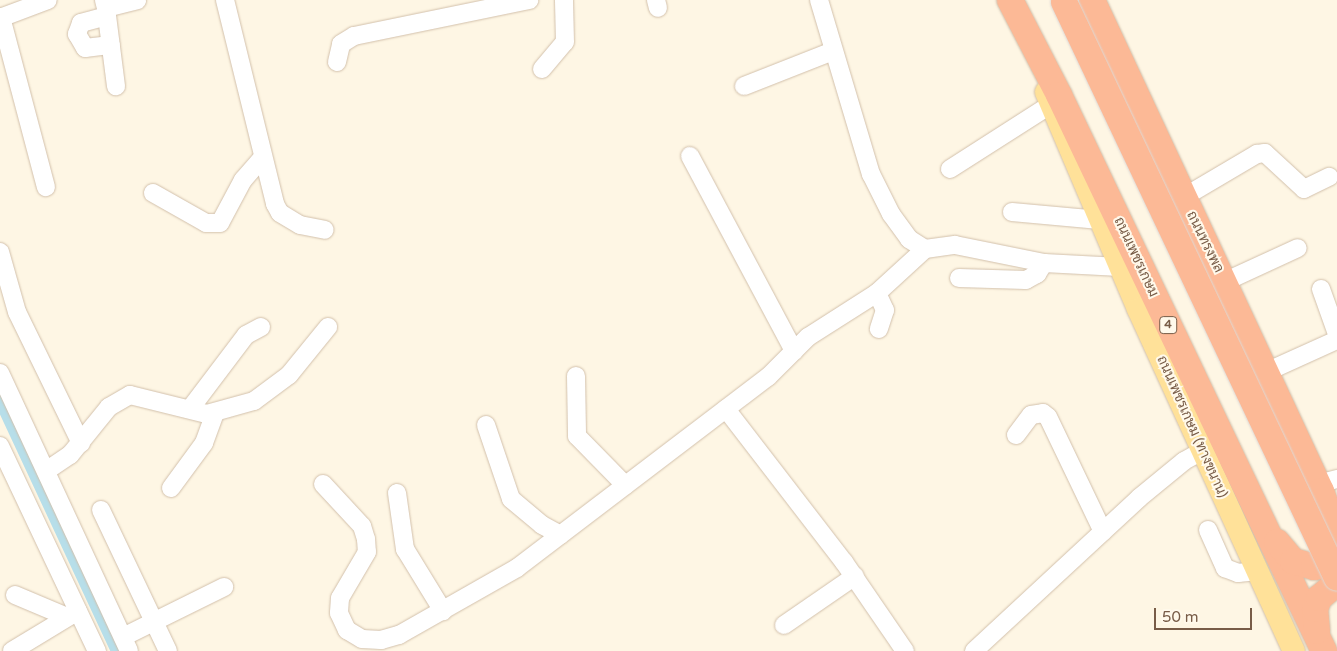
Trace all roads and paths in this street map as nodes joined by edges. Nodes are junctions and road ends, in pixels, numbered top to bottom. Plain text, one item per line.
1 (48, 0) edge
2 (137, 0) edge
3 (225, 0) edge
4 (529, 0) edge
5 (564, 0) edge
6 (819, 0) edge
7 (1010, 0) edge
8 (1064, 1) edge
9 (1093, 1) edge
10 (106, 8) edge
11 (0, 18) edge
12 (1026, 35) junction
13 (111, 45) junction
14 (833, 51) junction
15 (337, 62) dead end
16 (542, 69) dead end
17 (116, 86) dead end
18 (744, 86) dead end
19 (1050, 105) junction
20 (690, 156) dead end
21 (262, 158) junction
22 (950, 169) dead end
23 (1329, 177) dead end
24 (46, 187) dead end
25 (153, 193) dead end
26 (1184, 197) junction
27 (1012, 212) dead end
28 (1100, 220) junction
29 (325, 230) dead end
30 (1298, 248) dead end
31 (926, 249) junction
32 (0, 252) edge
33 (1044, 263) junction
34 (1120, 267) junction
35 (960, 278) dead end
36 (1224, 282) junction
37 (1321, 289) dead end
38 (877, 293) junction
39 (261, 327) dead end
40 (328, 327) dead end
41 (879, 329) dead end
42 (1337, 334) edge
43 (1337, 340) edge
44 (794, 351) junction
45 (1266, 372) junction
46 (0, 374) edge
47 (576, 376) dead end
48 (726, 409) junction
49 (190, 410) junction
50 (214, 415) junction
51 (486, 425) dead end
52 (1016, 435) dead end
53 (81, 444) junction
54 (0, 446) edge
55 (1202, 450) junction
56 (46, 471) junction
57 (323, 484) dead end
58 (626, 485) junction
59 (1325, 485) edge
60 (170, 488) dead end
61 (397, 493) dead end
62 (1255, 508) junction
63 (101, 510) dead end
64 (1337, 521) edge
65 (1208, 530) dead end
66 (1103, 532) junction
67 (562, 535) junction
68 (1337, 538) edge
69 (1337, 548) edge
70 (1257, 571) junction
71 (855, 576) junction
72 (1337, 578) edge
73 (1337, 583) edge
74 (224, 587) dead end
75 (15, 595) dead end
76 (442, 611) junction
77 (73, 614) junction
78 (154, 622) junction
79 (784, 625) dead end
80 (126, 644) edge
81 (12, 651) edge
82 (97, 651) edge
83 (168, 651) edge
84 (905, 651) edge
85 (974, 651) edge
86 (1294, 651) edge
87 (1324, 651) edge

1 - 11 street
2 - 10 street
3 - 21 street
4 - 15 street
5 - 16 street
6 - 14 street
7 - 12 highway, ถนนเพชรเกษม / 4
8 - 72 highway, bridge
9 - 26 highway, ถนนทรงพล
10 - 13 street
10 - 13 street
11 - 24 street
12 - 19 main road, ถนนเพชรเกษม (ทางขนาน) / 4
12 - 62 highway, ถนนเพชรเกษม / 4
13 - 17 street
14 - 18 street
14 - 31 street
19 - 22 street
19 - 28 main road, ถนนเพชรเกษม (ทางขนาน) / 4
20 - 44 street
21 - 25 street
21 - 29 street
23 - 26 street
26 - 36 highway, ถนนทรงพล
27 - 28 street
28 - 34 main road, ถนนเพชรเกษม (ทางขนาน) / 4
30 - 36 street
31 - 33 street
31 - 38 street
32 - 53 street
33 - 34 street
33 - 35 street
34 - 55 main road, ถนนเพชรเกษม (ทางขนาน) / 4
36 - 45 highway, ถนนทรงพล
37 - 42 street
38 - 41 street
38 - 44 street
39 - 49 street
40 - 50 street
43 - 45 street
44 - 48 street
45 - 59 highway, ถนนทรงพล
46 - 56 street
47 - 58 street
48 - 58 street
48 - 71 street
49 - 50 street
49 - 53 street
50 - 60 street
51 - 67 street
52 - 66 street
53 - 56 street
54 - 77 street
55 - 66 street
55 - 70 main road, ถนนเพชรเกษม (ทางขนาน) / 4
56 - 80 street
57 - 76 street
58 - 67 street
59 - 64 highway, ถนนทรงพล
59 - 68 highway
61 - 76 street
62 - 69 highway
62 - 87 highway, ถนนเพชรเกษม / 4
63 - 78 street
65 - 70 street
66 - 85 street
67 - 76 street
70 - 86 main road, ถนนเพชรเกษม (ทางขนาน) / 4
71 - 79 street
71 - 84 street
73 - 87 highway
74 - 78 street
75 - 77 street
77 - 81 street
77 - 82 street
78 - 80 street
78 - 83 street

